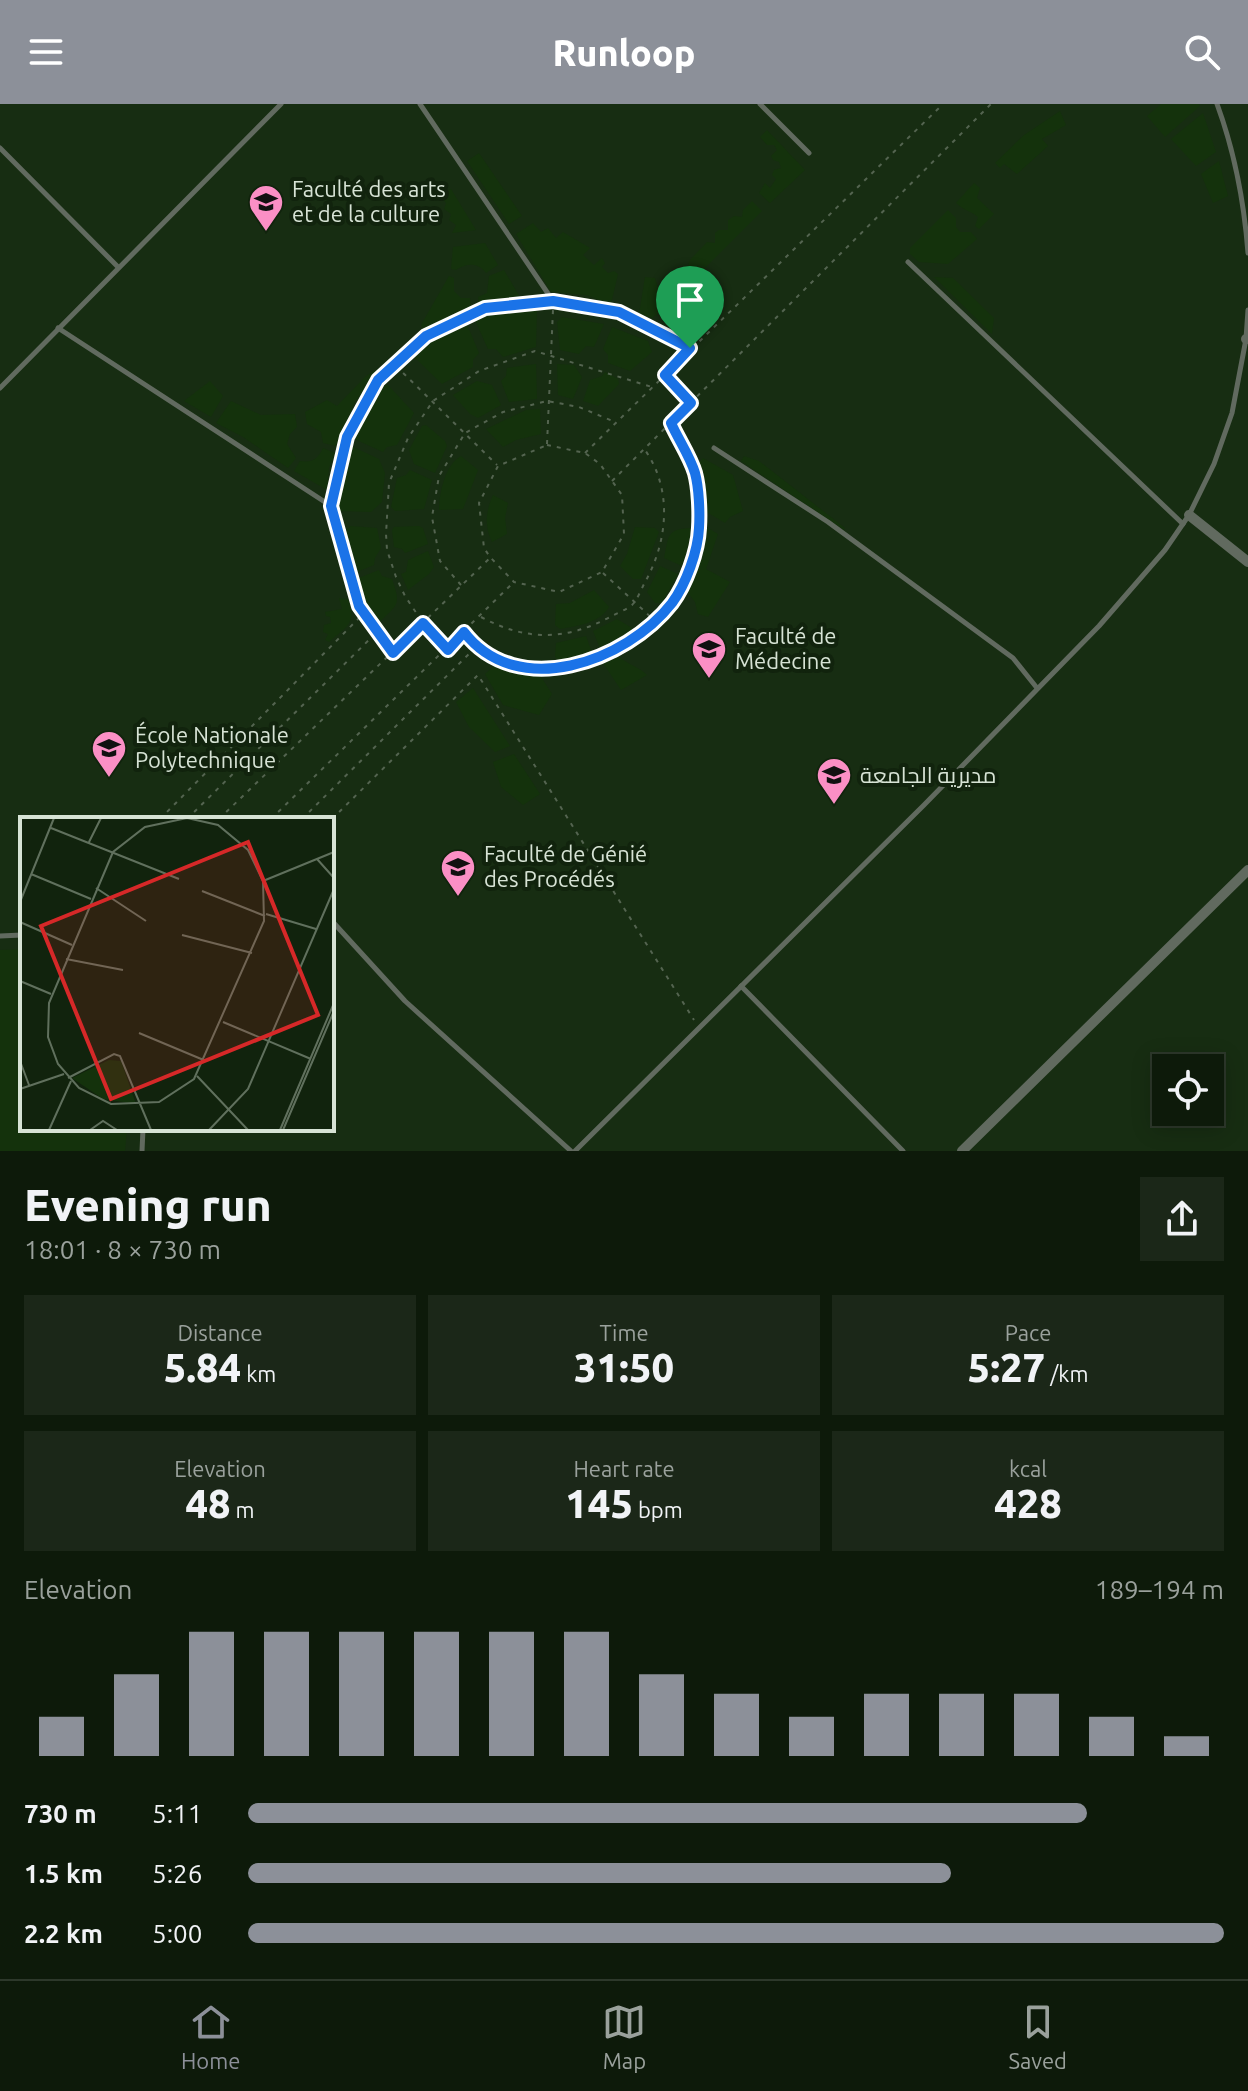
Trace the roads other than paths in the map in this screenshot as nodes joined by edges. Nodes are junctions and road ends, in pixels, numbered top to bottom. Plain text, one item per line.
1 (281, 104) edge
2 (420, 104) edge
3 (760, 104) edge
4 (1217, 104) edge
5 (0, 148) edge
6 (809, 153) dead end
7 (1248, 253) edge
8 (908, 262) dead end
9 (118, 267) junction
10 (553, 301) road end
11 (1248, 310) edge
12 (58, 328) junction
13 (1247, 339) edge
14 (0, 388) edge
15 (714, 448) dead end
16 (331, 506) road end
17 (1186, 520) junction
18 (1248, 562) edge
19 (1037, 688) junction
20 (1248, 870) edge
21 (334, 923) edge
22 (20, 935) edge
23 (0, 936) edge
24 (741, 986) junction
25 (143, 1131) edge
26 (142, 1151) edge
27 (573, 1151) edge
28 (903, 1151) edge
29 (962, 1151) edge

1 - 9 lane
2 - 10 lane
3 - 6 lane
4 - 7 lane
5 - 9 lane
8 - 17 lane
9 - 12 lane
11 - 13 lane
12 - 14 lane
12 - 16 lane
13 - 17 lane
15 - 19 lane
17 - 18 street
17 - 19 lane
19 - 24 lane
20 - 29 street
21 - 27 lane
22 - 23 lane
24 - 27 lane
24 - 28 lane
25 - 26 lane

